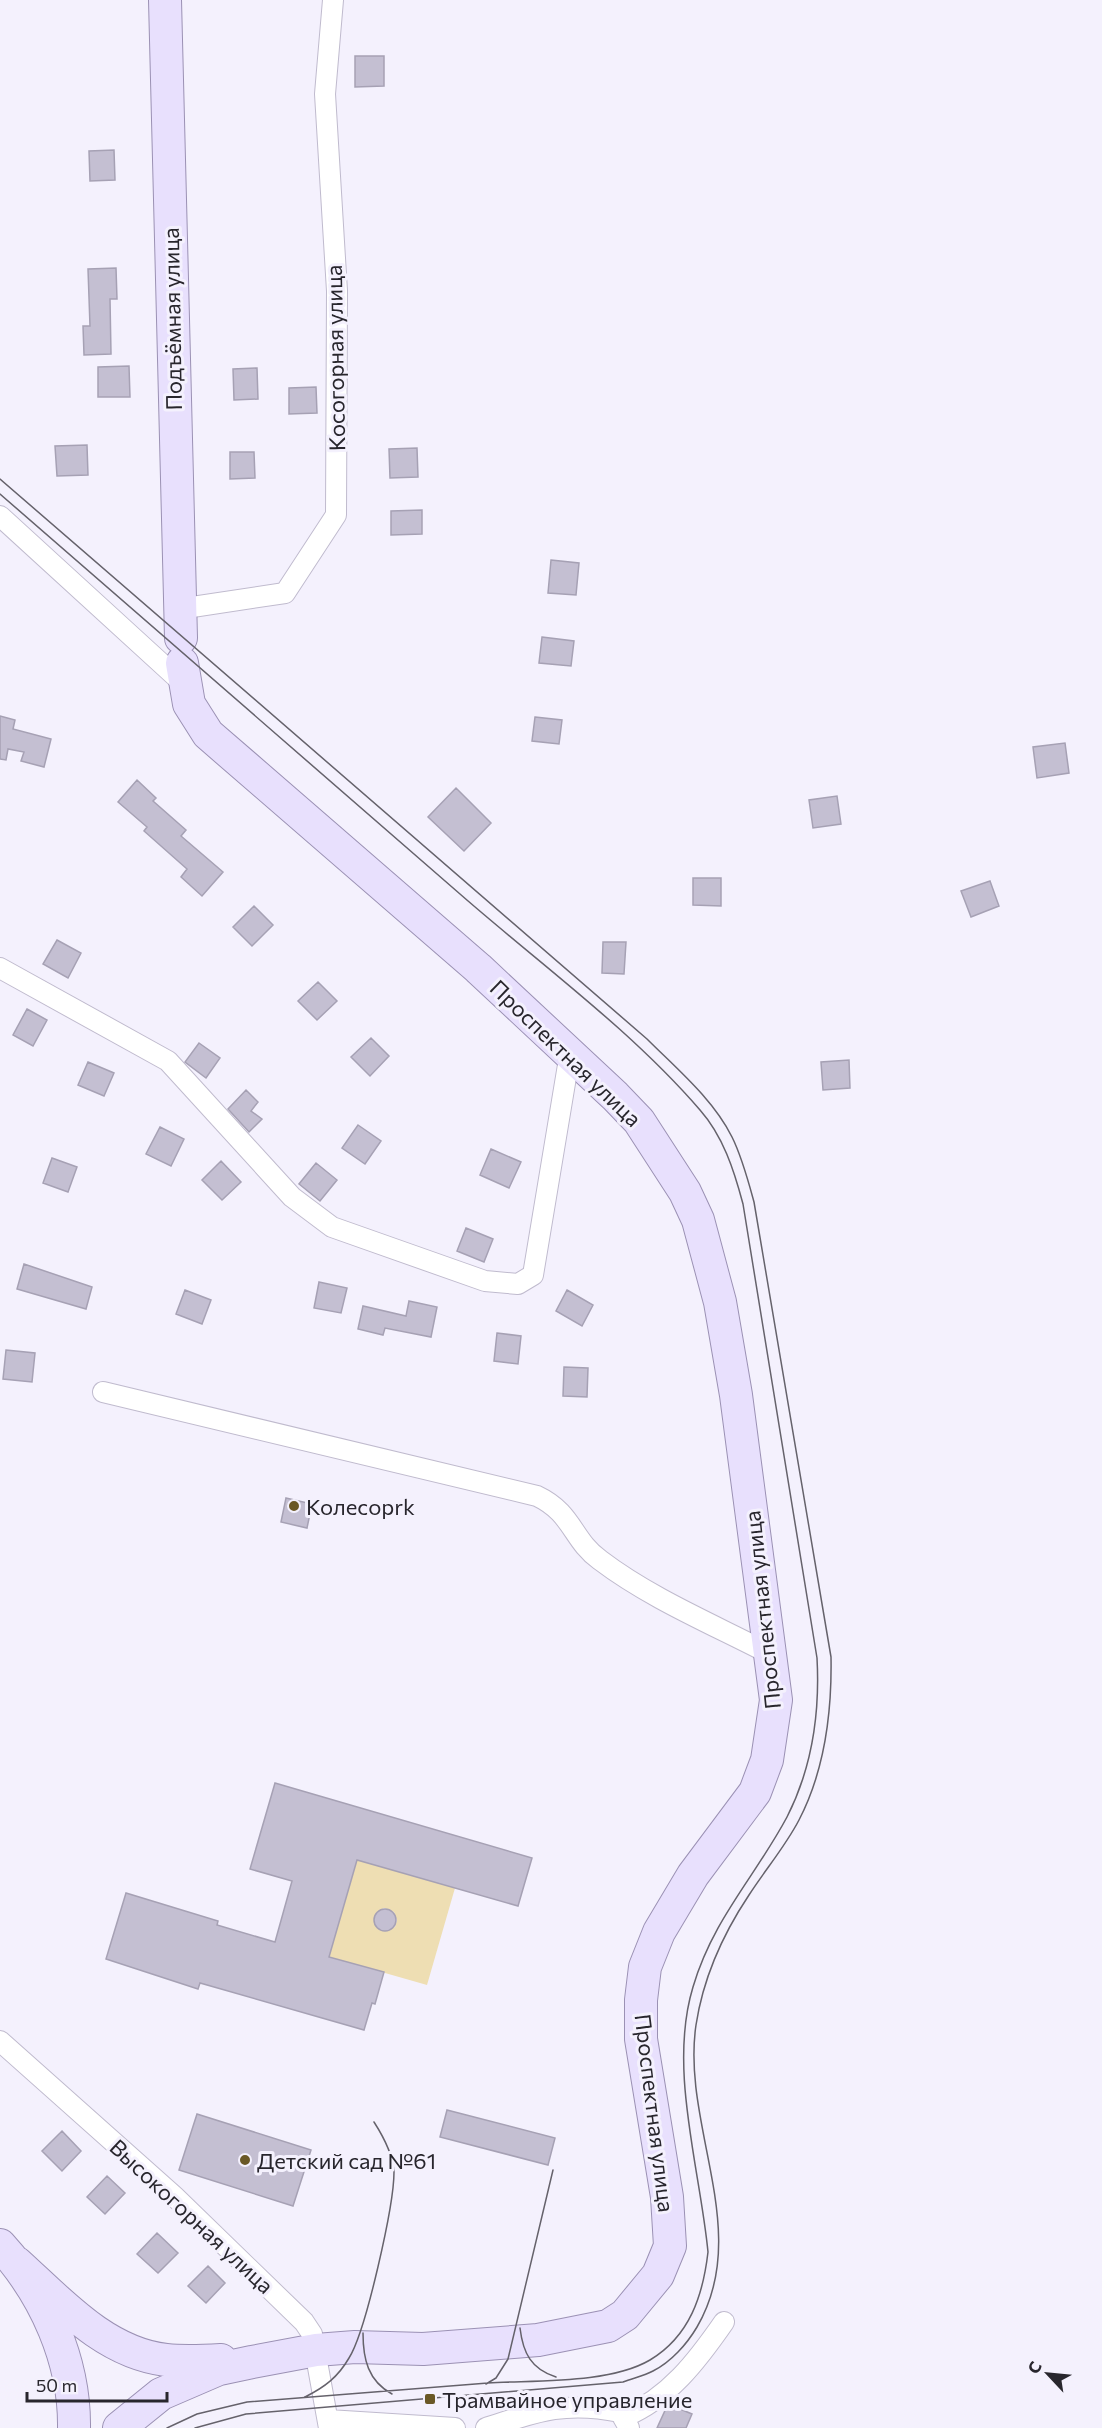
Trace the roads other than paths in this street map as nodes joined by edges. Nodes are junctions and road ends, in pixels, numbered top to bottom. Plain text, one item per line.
1 (165, 0) edge
2 (333, 0) edge
3 (0, 516) edge
4 (182, 649) junction
5 (0, 968) edge
6 (570, 1053) junction
7 (103, 1392) dead end
8 (768, 1653) junction
9 (0, 2041) edge
10 (9, 2254) edge
11 (724, 2322) dead end
12 (316, 2350) junction
13 (264, 2359) junction
14 (626, 2423) edge
15 (328, 2424) edge
16 (74, 2428) edge
17 (119, 2428) edge
18 (455, 2428) edge
19 (486, 2428) edge

1 - 4 main road, Подъёмная улица
2 - 4 street, Косогорная улица
3 - 4 street
4 - 6 main road, Проспектная улица
5 - 6 street
6 - 8 main road, Проспектная улица
7 - 8 street
8 - 12 main road, Проспектная улица
9 - 12 street, Высокогорная улица
10 - 13 main road
10 - 16 main road
11 - 14 street
12 - 13 main road, Проспектная улица
12 - 15 street, Высокогорная улица
13 - 17 main road, Проспектная улица
14 - 19 street
15 - 18 street

